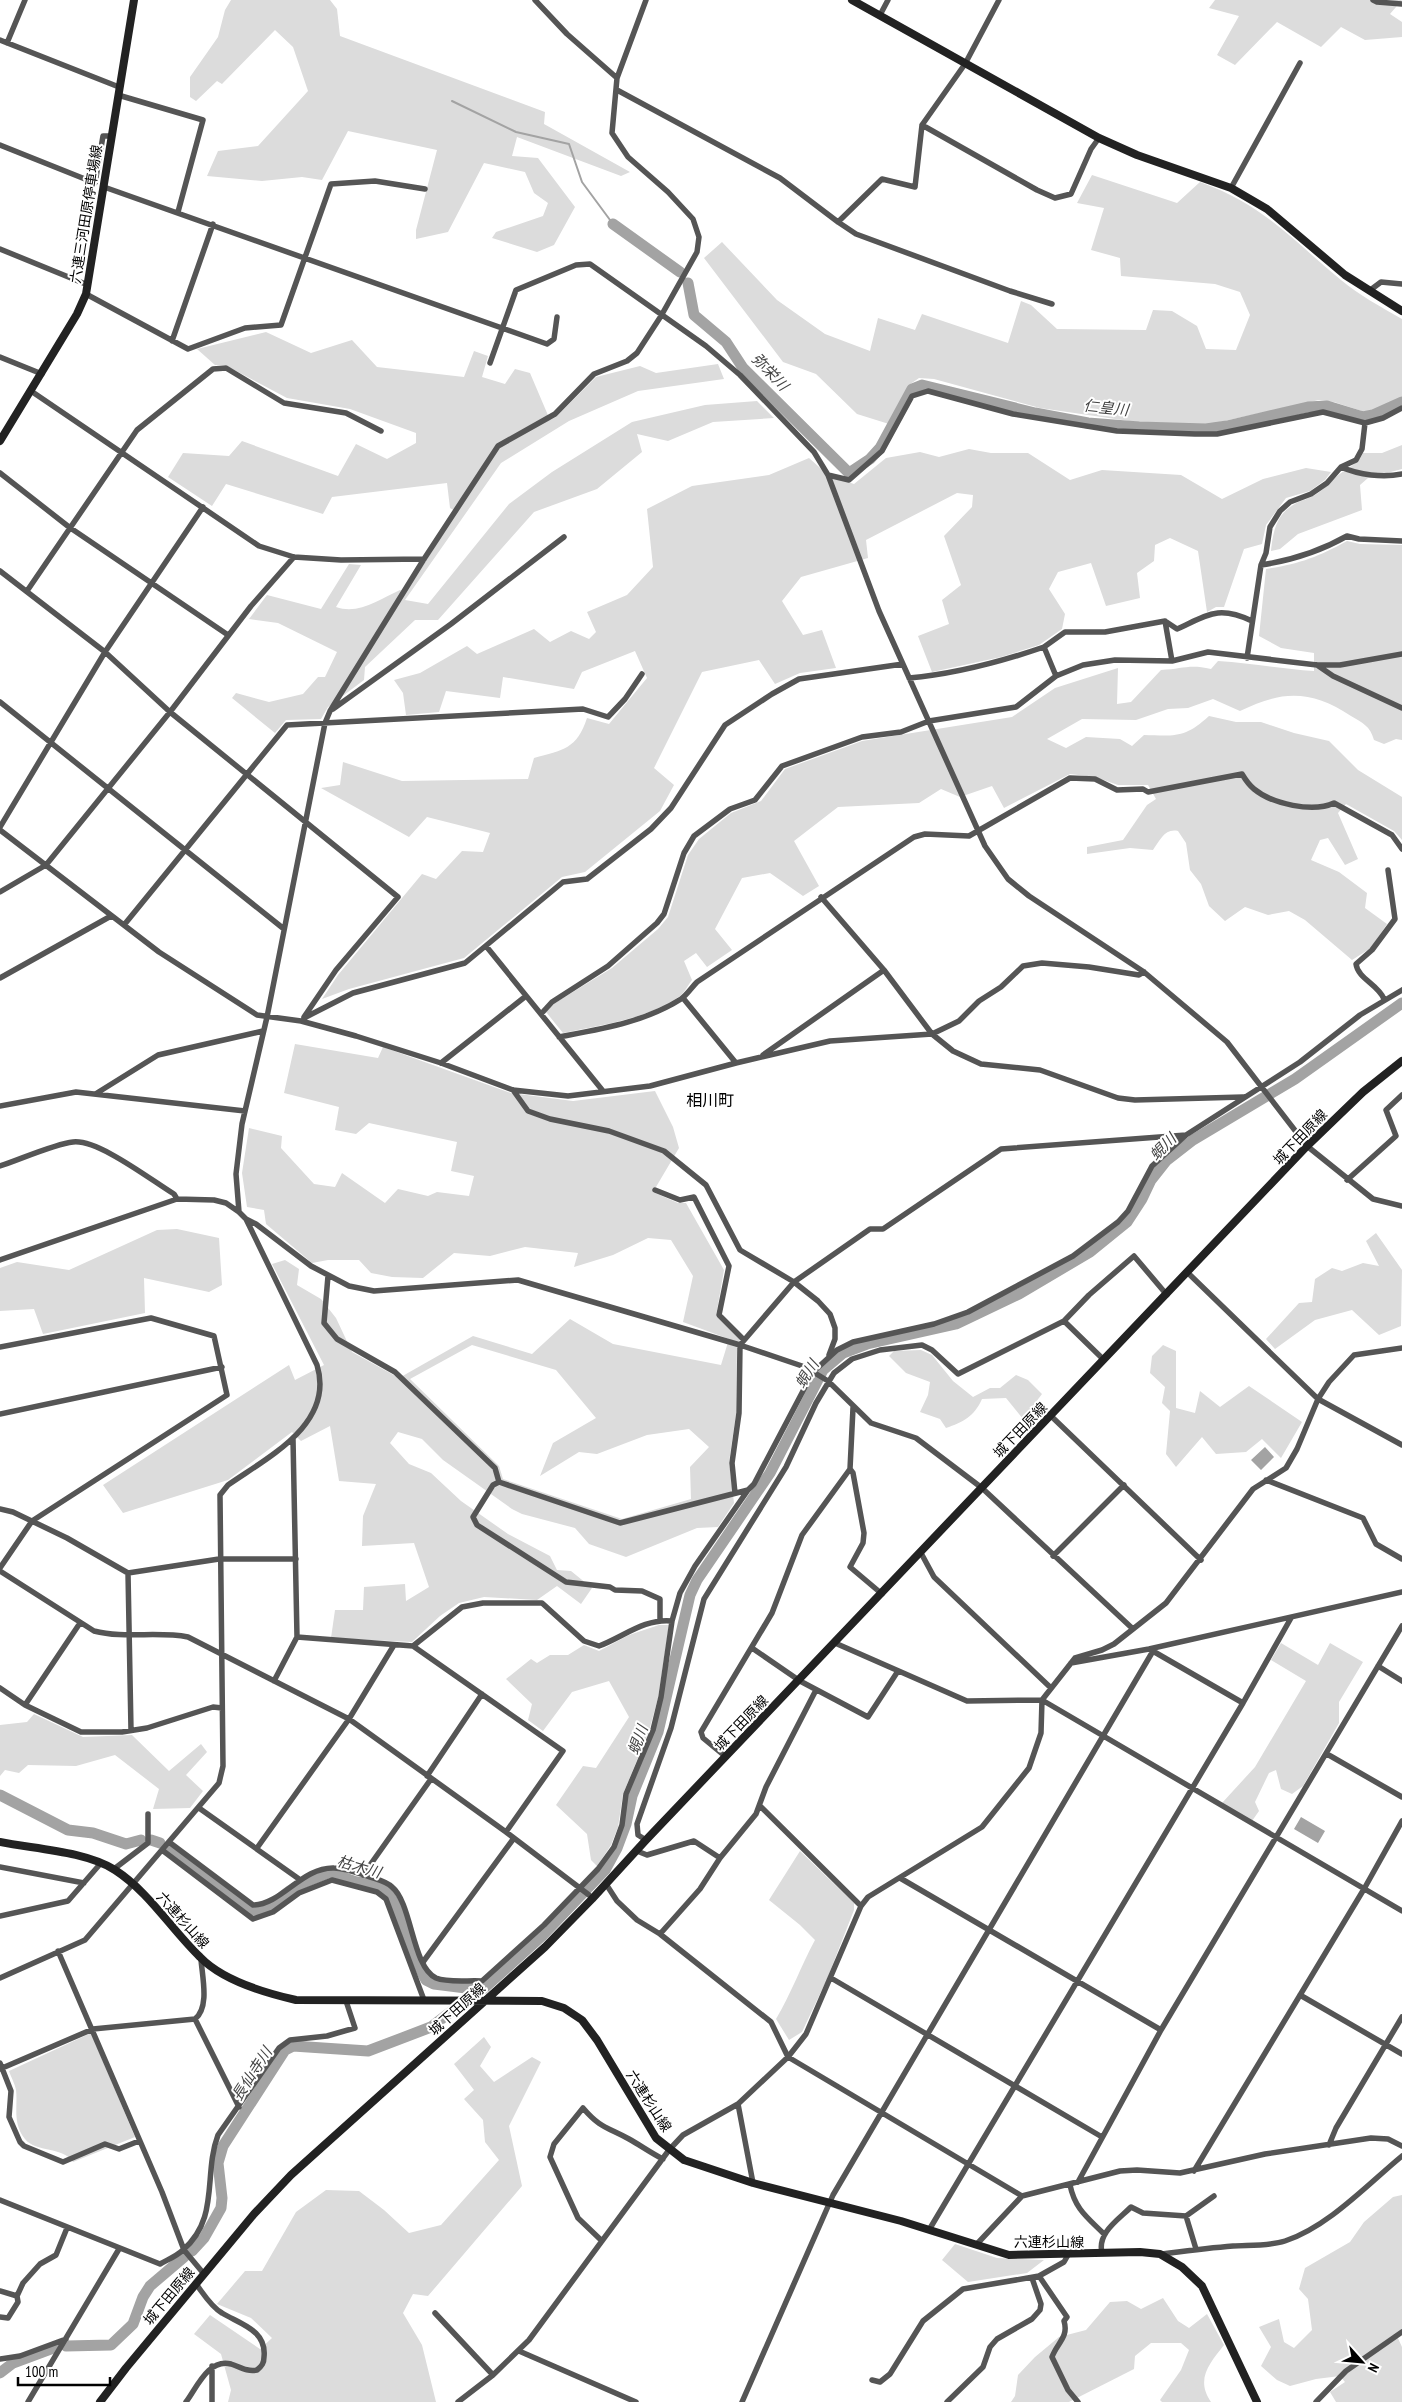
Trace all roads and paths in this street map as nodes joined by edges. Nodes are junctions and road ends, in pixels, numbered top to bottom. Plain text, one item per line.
1 (25, 0) edge
2 (134, 0) edge
3 (535, 0) edge
4 (646, 0) edge
5 (852, 0) edge
6 (888, 0) edge
7 (999, 0) edge
8 (1373, 0) edge
9 (1402, 4) edge
10 (880, 15) junction
11 (0, 40) edge
12 (7, 43) junction
13 (1300, 63) dead end
14 (965, 64) junction
15 (617, 78) junction
16 (617, 90) junction
17 (118, 91) junction
18 (922, 125) junction
19 (111, 136) junction
20 (1099, 138) junction
21 (0, 145) edge
22 (104, 187) junction
23 (1231, 188) junction
24 (425, 189) dead end
25 (178, 212) junction
26 (838, 222) junction
27 (213, 224) junction
28 (0, 249) edge
29 (305, 259) junction
30 (88, 284) junction
31 (1402, 284) edge
32 (1369, 292) junction
33 (86, 294) junction
34 (1052, 304) dead end
35 (1402, 311) edge
36 (662, 316) junction
37 (558, 317) dead end
38 (501, 328) junction
39 (172, 341) junction
40 (0, 357) edge
41 (490, 363) dead end
42 (42, 374) junction
43 (31, 391) junction
44 (1402, 408) edge
45 (1366, 423) junction
46 (381, 431) dead end
47 (0, 441) edge
48 (122, 452) junction
49 (1342, 467) junction
50 (0, 474) edge
51 (1402, 474) edge
52 (828, 475) junction
53 (204, 507) junction
54 (69, 527) junction
55 (564, 537) dead end
56 (1402, 541) edge
57 (294, 557) junction
58 (424, 559) junction
59 (1261, 565) junction
60 (0, 571) edge
61 (152, 584) junction
62 (27, 591) junction
63 (1252, 620) junction
64 (1165, 621) junction
65 (228, 635) junction
66 (1044, 647) junction
67 (105, 652) junction
68 (1402, 654) edge
69 (1247, 658) junction
70 (1172, 661) junction
71 (903, 664) junction
72 (1317, 665) junction
73 (642, 674) dead end
74 (1056, 676) junction
75 (909, 678) junction
76 (0, 702) edge
77 (1402, 708) edge
78 (330, 711) junction
79 (170, 712) junction
80 (929, 721) junction
81 (325, 723) junction
82 (51, 742) junction
83 (247, 774) junction
84 (108, 788) junction
85 (305, 822) junction
86 (0, 828) edge
87 (979, 831) junction
88 (1402, 849) edge
89 (185, 851) junction
90 (46, 865) junction
91 (1388, 870) dead end
92 (0, 892) edge
93 (821, 897) junction
94 (111, 916) junction
95 (124, 925) junction
96 (284, 929) junction
97 (486, 946) junction
98 (884, 970) junction
99 (1144, 972) junction
100 (0, 978) edge
101 (1402, 990) edge
102 (526, 996) junction
103 (683, 998) junction
104 (1384, 999) junction
105 (541, 1014) junction
106 (267, 1017) junction
107 (302, 1019) junction
108 (263, 1031) junction
109 (932, 1034) junction
110 (559, 1036) junction
111 (760, 1058) junction
112 (1402, 1061) edge
113 (736, 1062) junction
114 (441, 1063) junction
115 (1264, 1089) junction
116 (513, 1090) junction
117 (603, 1091) junction
118 (97, 1093) junction
119 (1402, 1095) edge
120 (1243, 1097) junction
121 (0, 1106) edge
122 (245, 1111) junction
123 (1186, 1135) junction
124 (1307, 1146) junction
125 (0, 1166) edge
126 (1347, 1180) junction
127 (655, 1190) dead end
128 (177, 1199) junction
129 (1402, 1206) edge
130 (239, 1212) junction
131 (246, 1219) junction
132 (0, 1260) edge
133 (1188, 1273) junction
134 (328, 1276) junction
135 (794, 1282) junction
136 (1166, 1295) junction
137 (1064, 1321) junction
138 (741, 1342) junction
139 (0, 1347) edge
140 (1402, 1348) edge
141 (828, 1357) junction
142 (1104, 1360) junction
143 (222, 1367) junction
144 (815, 1373) junction
145 (826, 1380) junction
146 (1318, 1399) junction
147 (853, 1408) junction
148 (0, 1414) edge
149 (1051, 1416) junction
150 (293, 1438) junction
151 (1402, 1445) edge
152 (850, 1469) junction
153 (1266, 1480) junction
154 (498, 1482) junction
155 (1124, 1484) junction
156 (982, 1488) junction
157 (748, 1490) junction
158 (735, 1493) junction
159 (0, 1509) edge
160 (32, 1522) junction
161 (922, 1553) junction
162 (1054, 1556) junction
163 (219, 1559) junction
164 (296, 1559) junction
165 (1402, 1559) edge
166 (1201, 1560) junction
167 (0, 1570) edge
168 (128, 1574) junction
169 (1402, 1592) edge
170 (882, 1594) junction
171 (1291, 1618) junction
172 (660, 1620) junction
173 (672, 1621) junction
174 (80, 1623) junction
175 (1402, 1626) edge
176 (1133, 1629) junction
177 (128, 1635) junction
178 (297, 1637) junction
179 (835, 1643) junction
180 (394, 1645) junction
181 (413, 1646) junction
182 (752, 1648) junction
183 (1151, 1650) junction
184 (221, 1655) junction
185 (1071, 1662) junction
186 (1378, 1666) junction
187 (898, 1671) junction
188 (800, 1680) junction
189 (1402, 1680) edge
190 (274, 1681) junction
191 (0, 1688) edge
192 (1051, 1688) junction
193 (816, 1690) junction
194 (482, 1694) junction
195 (1042, 1700) junction
196 (1243, 1703) junction
197 (25, 1705) junction
198 (222, 1708) junction
199 (349, 1720) junction
200 (132, 1730) junction
201 (1104, 1737) junction
202 (1327, 1754) junction
203 (726, 1757) junction
204 (429, 1777) junction
205 (1190, 1789) junction
206 (1402, 1797) edge
207 (760, 1806) junction
208 (199, 1808) junction
209 (148, 1814) dead end
210 (1402, 1821) edge
211 (506, 1832) junction
212 (514, 1838) junction
213 (1277, 1839) junction
214 (646, 1840) junction
215 (0, 1842) edge
216 (169, 1842) junction
217 (256, 1848) junction
218 (162, 1850) junction
219 (637, 1851) junction
220 (720, 1858) junction
221 (101, 1863) junction
222 (0, 1867) edge
223 (114, 1870) junction
224 (363, 1875) junction
225 (900, 1878) junction
226 (299, 1879) junction
227 (84, 1883) junction
228 (133, 1884) junction
229 (606, 1884) junction
230 (1364, 1888) junction
231 (586, 1893) junction
232 (861, 1906) junction
233 (1402, 1911) edge
234 (0, 1916) edge
235 (989, 1931) junction
236 (660, 1934) junction
237 (58, 1951) junction
238 (201, 1959) junction
239 (423, 1962) junction
240 (0, 1978) edge
241 (831, 1978) junction
242 (1076, 1981) junction
243 (1300, 1995) junction
244 (424, 2000) junction
245 (486, 2000) junction
246 (346, 2001) junction
247 (1402, 2017) edge
248 (195, 2019) junction
249 (93, 2029) junction
250 (1161, 2030) junction
251 (928, 2035) junction
252 (1386, 2045) junction
253 (1402, 2054) edge
254 (788, 2057) junction
255 (1, 2067) edge
256 (1013, 2086) junction
257 (738, 2104) junction
258 (239, 2107) junction
259 (882, 2113) junction
260 (1102, 2137) junction
261 (140, 2141) junction
262 (1329, 2145) junction
263 (1402, 2146) edge
264 (669, 2150) junction
265 (1402, 2156) edge
266 (663, 2159) junction
267 (967, 2163) junction
268 (1194, 2171) junction
269 (1078, 2182) junction
270 (753, 2183) junction
271 (1070, 2184) junction
272 (1022, 2196) junction
273 (1214, 2196) dead end
274 (0, 2200) edge
275 (830, 2202) junction
276 (1186, 2216) junction
277 (67, 2228) junction
278 (930, 2230) junction
279 (1104, 2234) junction
280 (602, 2241) junction
281 (976, 2245) junction
282 (119, 2249) junction
283 (1196, 2249) junction
284 (184, 2250) junction
285 (1102, 2253) junction
286 (1068, 2254) junction
287 (1160, 2254) junction
288 (204, 2274) junction
289 (1036, 2277) junction
290 (196, 2284) junction
291 (0, 2291) edge
292 (17, 2296) junction
293 (435, 2313) dead end
294 (0, 2317) edge
295 (1402, 2332) edge
296 (66, 2339) junction
297 (519, 2351) junction
298 (0, 2359) edge
299 (212, 2366) junction
300 (493, 2375) junction
301 (872, 2380) dead end
302 (28, 2402) edge
303 (100, 2402) edge
304 (186, 2402) edge
305 (212, 2402) edge
306 (458, 2402) edge
307 (636, 2402) edge
308 (742, 2402) edge
309 (947, 2402) edge
310 (1078, 2402) edge
311 (1258, 2402) edge
312 (1316, 2402) edge

1 - 12 street
2 - 17 main road, 六連三河田原停車場線
3 - 15 street
4 - 15 street
5 - 10 main road
6 - 10 street
7 - 14 street
8 - 9 street
10 - 14 main road
11 - 12 street
12 - 17 street
13 - 23 street
14 - 18 street
14 - 20 main road
15 - 16 street
16 - 26 street
16 - 36 street
17 - 19 main road, 六連三河田原停車場線
17 - 25 street
18 - 20 street
18 - 26 street
19 - 21 street
19 - 22 main road, 六連三河田原停車場線
20 - 23 main road
22 - 25 street
22 - 30 main road, 六連三河田原停車場線
23 - 32 main road
24 - 29 street
25 - 27 street
26 - 34 street
27 - 29 street
27 - 39 street
28 - 30 street
29 - 38 street
29 - 39 street
30 - 33 main road, 六連三河田原停車場線
31 - 32 street
32 - 35 main road
33 - 39 street
33 - 42 main road, 六連三河田原停車場線
36 - 38 street
36 - 52 street
36 - 58 street
37 - 38 street
38 - 41 street
40 - 42 street
42 - 43 main road, 六連三河田原停車場線
43 - 47 main road, 六連三河田原停車場線
43 - 48 street
44 - 45 street
45 - 49 street
45 - 52 street
46 - 48 street
48 - 53 street
48 - 54 street
49 - 51 street
49 - 59 street
50 - 54 street
52 - 71 street
53 - 57 street
53 - 61 street
54 - 61 street
54 - 62 street
55 - 78 street
56 - 59 street
57 - 58 street
57 - 65 street
58 - 78 street
59 - 63 street
60 - 62 street
61 - 65 street
61 - 67 street
62 - 67 street
63 - 64 street
63 - 69 street
64 - 66 street
64 - 70 street
65 - 79 street
66 - 74 street
66 - 75 street
67 - 79 street
67 - 82 street
68 - 72 street
69 - 70 street
69 - 72 street
70 - 74 street
71 - 75 street
71 - 97 street
72 - 77 street
73 - 81 street
74 - 80 street
75 - 80 street
76 - 82 street
78 - 81 street
79 - 83 street
79 - 84 street
80 - 87 street
80 - 105 street
81 - 83 street
81 - 85 street
82 - 84 street
82 - 86 street
83 - 85 street
83 - 89 street
84 - 89 street
84 - 90 street
85 - 96 street
85 - 107 street
86 - 90 street
87 - 88 street
87 - 93 street
87 - 99 street
89 - 95 street
89 - 96 street
90 - 92 street
90 - 94 street
91 - 104 street
93 - 98 street
93 - 103 street
94 - 95 street
94 - 100 street
95 - 106 street
96 - 106 street
97 - 102 street
97 - 107 street
98 - 109 street
98 - 111 street
99 - 109 street
99 - 115 street
101 - 104 street
102 - 105 street
102 - 114 street
103 - 110 street
103 - 113 street
104 - 115 street
105 - 110 street
106 - 107 street
106 - 108 street
107 - 114 street
108 - 118 street
108 - 122 street
109 - 111 street
109 - 120 street
110 - 117 street
111 - 113 street
112 - 124 main road, 城下田原線
113 - 117 street
114 - 116 street
115 - 120 street
115 - 124 street
116 - 117 street
116 - 135 street
118 - 121 street
118 - 122 street
119 - 126 street
120 - 123 street
122 - 130 street
123 - 135 street
123 - 141 street
124 - 126 street
124 - 133 main road, 城下田原線
125 - 128 street
126 - 129 street
127 - 138 street
128 - 130 street
128 - 132 street
130 - 131 street
131 - 134 street
131 - 150 street
133 - 136 main road, 城下田原線
133 - 146 street
134 - 138 street
134 - 154 street
135 - 138 street
135 - 141 street
136 - 137 street
136 - 142 main road, 城下田原線
137 - 142 street
137 - 145 street
138 - 144 street
138 - 158 street
139 - 143 street
140 - 146 street
141 - 144 street
142 - 149 main road, 城下田原線
143 - 148 street
143 - 160 street
144 - 145 street
144 - 157 street
145 - 147 street
145 - 214 street
146 - 151 street
146 - 153 street
147 - 152 street
147 - 156 street
149 - 155 street
149 - 156 main road, 城下田原線
150 - 163 street
150 - 164 street
152 - 170 street
152 - 182 street
153 - 165 street
153 - 166 street
154 - 158 street
154 - 172 street
155 - 162 street
155 - 166 street
156 - 161 main road, 城下田原線
156 - 162 street
157 - 158 street
157 - 173 street
159 - 160 street
160 - 167 street
160 - 168 street
161 - 170 main road, 城下田原線
161 - 192 street
162 - 176 street
163 - 164 street
163 - 168 street
163 - 184 street
164 - 178 street
166 - 176 street
167 - 174 street
168 - 177 street
169 - 171 street
170 - 179 main road, 城下田原線
171 - 183 street
171 - 196 street
172 - 173 street
172 - 181 street
173 - 231 street
174 - 177 street
174 - 197 street
175 - 186 street
176 - 185 street
177 - 184 street
177 - 200 street
178 - 180 street
178 - 190 street
179 - 187 street
179 - 188 main road, 城下田原線
180 - 181 street
180 - 199 street
181 - 194 street
182 - 188 street
182 - 203 street
183 - 185 street
183 - 196 street
183 - 201 street
184 - 190 street
184 - 198 street
185 - 192 street
186 - 189 street
186 - 202 street
187 - 193 street
187 - 195 street
188 - 193 street
188 - 203 main road, 城下田原線
190 - 199 street
191 - 197 street
192 - 195 street
193 - 207 street
194 - 204 street
194 - 211 street
195 - 201 street
195 - 225 street
196 - 205 street
197 - 200 street
198 - 200 street
198 - 208 street
199 - 204 street
199 - 217 street
201 - 205 street
201 - 235 street
202 - 206 street
202 - 213 street
203 - 214 main road, 城下田原線
204 - 211 street
204 - 224 street
205 - 213 street
205 - 242 street
207 - 220 street
207 - 232 street
208 - 216 street
208 - 217 street
209 - 223 street
210 - 230 street
211 - 212 street
212 - 231 street
212 - 239 street
213 - 230 street
213 - 250 street
214 - 219 main road, 城下田原線
215 - 221 main road, 六連杉山線
216 - 218 street
216 - 226 street
217 - 226 street
218 - 228 street
218 - 244 street
219 - 220 street
219 - 229 main road, 城下田原線
220 - 236 street
221 - 223 main road, 六連杉山線
221 - 227 street
222 - 227 street
223 - 228 main road, 六連杉山線
224 - 226 street
224 - 239 street
225 - 232 street
225 - 235 street
227 - 234 street
228 - 237 street
228 - 238 main road, 六連杉山線
229 - 231 main road, 城下田原線
229 - 236 street
230 - 233 street
230 - 243 street
231 - 239 street
231 - 245 main road, 城下田原線
232 - 241 street
235 - 242 street
235 - 251 street
236 - 254 street
237 - 240 street
237 - 249 street
238 - 246 main road, 六連杉山線
238 - 248 street
241 - 251 street
241 - 254 street
242 - 250 street
242 - 256 street
243 - 252 street
243 - 268 street
244 - 245 main road, 六連杉山線
244 - 246 main road, 六連杉山線
245 - 264 main road, 六連杉山線
245 - 288 main road, 城下田原線
246 - 258 street
247 - 252 street
248 - 249 street
248 - 258 street
249 - 255 street
249 - 261 street
250 - 260 street
251 - 256 street
251 - 259 street
252 - 253 street
252 - 262 street
254 - 257 street
254 - 259 street
255 - 261 street
256 - 260 street
256 - 267 street
257 - 264 street
257 - 270 street
258 - 284 street
259 - 267 street
259 - 275 street
260 - 269 street
261 - 284 street
262 - 263 street
262 - 268 street
264 - 266 street
264 - 270 main road, 六連杉山線
265 - 283 street
266 - 280 street
266 - 280 street
267 - 272 street
267 - 278 street
268 - 269 street
269 - 271 street
270 - 275 main road, 六連杉山線
271 - 272 street
271 - 279 street
272 - 281 street
273 - 276 street
274 - 277 street
275 - 278 main road, 六連杉山線
275 - 308 street
276 - 279 street
276 - 283 street
277 - 282 street
277 - 292 street
278 - 281 main road, 六連杉山線
279 - 285 street
280 - 297 street
281 - 286 main road, 六連杉山線
282 - 284 street
282 - 296 street
283 - 287 street
284 - 288 street
285 - 286 main road, 六連杉山線
285 - 287 main road, 六連杉山線
286 - 289 street
287 - 311 main road, 六連杉山線
288 - 290 main road, 城下田原線
289 - 301 street
289 - 309 street
289 - 310 street
290 - 299 street
290 - 303 main road, 城下田原線
291 - 292 street
292 - 294 street
293 - 300 street
295 - 312 street
296 - 298 street
296 - 302 street
297 - 300 street
297 - 307 street
299 - 304 street
299 - 305 street
300 - 306 street

